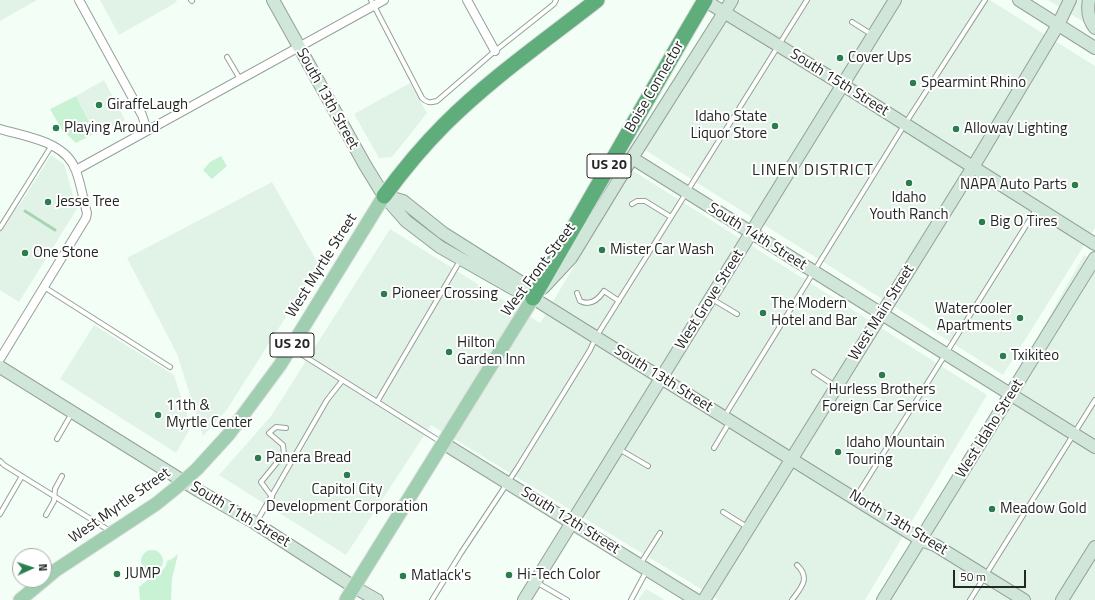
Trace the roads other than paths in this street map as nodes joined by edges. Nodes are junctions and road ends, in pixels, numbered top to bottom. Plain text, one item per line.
1 (79, 0) edge
2 (273, 0) edge
3 (384, 0) edge
4 (467, 0) edge
5 (556, 0) edge
6 (597, 0) edge
7 (704, 0) edge
8 (732, 0) edge
9 (806, 0) edge
10 (896, 0) edge
11 (985, 0) edge
12 (1019, 0) edge
13 (1070, 0) edge
14 (1089, 0) edge
15 (372, 3) edge
16 (724, 12) junction
17 (852, 22) dead end
18 (1058, 25) junction
19 (1095, 28) edge
20 (873, 36) junction
21 (778, 46) junction
22 (298, 47) junction
23 (1095, 48) edge
24 (495, 51) junction
25 (227, 57) dead end
26 (240, 80) junction
27 (843, 85) junction
28 (905, 124) junction
29 (0, 129) edge
30 (147, 130) junction
31 (52, 145) junction
32 (632, 158) junction
33 (973, 167) junction
34 (76, 170) junction
35 (686, 192) junction
36 (384, 196) junction
37 (632, 204) dead end
38 (1037, 208) junction
39 (671, 217) junction
40 (0, 228) edge
41 (751, 233) junction
42 (1095, 244) edge
43 (462, 258) junction
44 (1095, 258) edge
45 (814, 272) junction
46 (44, 287) junction
47 (577, 293) dead end
48 (534, 298) junction
49 (711, 298) junction
50 (619, 301) junction
51 (737, 314) dead end
52 (882, 315) junction
53 (596, 337) junction
54 (291, 347) junction
55 (946, 355) junction
56 (0, 359) edge
57 (0, 367) edge
58 (170, 367) dead end
59 (814, 372) dead end
60 (661, 378) junction
61 (342, 380) junction
62 (837, 387) junction
63 (1011, 395) junction
64 (1095, 400) edge
65 (377, 402) junction
66 (73, 412) junction
67 (727, 419) junction
68 (286, 428) dead end
69 (1073, 434) junction
70 (57, 439) dead end
71 (444, 443) junction
72 (1095, 447) edge
73 (618, 448) junction
74 (714, 448) dead end
75 (792, 459) junction
76 (0, 461) edge
77 (648, 466) dead end
78 (22, 476) junction
79 (62, 476) dead end
80 (184, 482) junction
81 (507, 482) junction
82 (54, 496) junction
83 (272, 497) junction
84 (855, 499) junction
85 (724, 512) dead end
86 (0, 514) edge
87 (46, 515) dead end
88 (572, 522) junction
89 (256, 523) junction
90 (749, 528) junction
91 (112, 532) junction
92 (660, 533) dead end
93 (921, 540) junction
94 (1095, 547) edge
95 (797, 565) dead end
96 (644, 567) junction
97 (52, 573) edge
98 (985, 576) junction
99 (536, 582) junction
100 (354, 587) junction
101 (34, 588) edge
102 (20, 600) edge
103 (346, 600) edge
104 (377, 600) edge
105 (432, 600) edge
106 (524, 600) edge
107 (567, 600) edge
108 (631, 600) edge
109 (696, 600) edge
110 (704, 600) edge
111 (792, 600) edge
112 (883, 600) edge
113 (970, 600) edge
114 (1024, 600) edge
115 (1062, 600) edge

1 - 30 street
2 - 22 street, South 13th Street
3 - 15 street
4 - 24 street
5 - 24 lane
6 - 36 highway, US 20
7 - 16 street, South 15th Street
7 - 48 highway, Boise Connector / US 20, bridge
8 - 16 street, West Front Street
9 - 21 lane
10 - 20 street, West Grove Street
11 - 28 lane
12 - 18 street
13 - 18 street, West Main Street
14 - 19 street
15 - 22 street
15 - 24 lane
16 - 21 street, South 15th Street
16 - 32 street, West Front Street
17 - 20 lane
18 - 23 street
18 - 33 street, West Main Street
20 - 27 street, West Grove Street
21 - 27 street, South 15th Street
21 - 35 lane
22 - 26 street
22 - 36 street, South 13th Street
25 - 26 lane
26 - 30 street
27 - 28 street, South 15th Street
27 - 41 street, West Grove Street
28 - 33 street, South 15th Street
28 - 45 lane
29 - 31 street
30 - 34 street
31 - 34 street
31 - 40 lane
32 - 35 street, South 14th Street
32 - 48 street, West Front Street
33 - 38 street, South 15th Street
33 - 52 street, West Main Street
34 - 46 street
35 - 39 lane
35 - 41 street, South 14th Street
36 - 43 street, South 13th Street
36 - 48 street, South 13th Street
36 - 54 main road, West Myrtle Street / US 20
37 - 39 lane
38 - 42 street, South 15th Street
38 - 55 lane
39 - 50 lane
41 - 45 street, South 14th Street
41 - 49 street, West Grove Street
43 - 48 street, South 13th Street
43 - 65 lane
44 - 63 street, West Idaho Street
45 - 52 street, South 14th Street
45 - 67 lane
46 - 56 street
46 - 58 lane
47 - 50 lane
48 - 53 street, South 13th Street
48 - 71 main road, West Front Street / US 20
49 - 51 lane
49 - 60 street, West Grove Street
50 - 53 lane
52 - 55 street, South 14th Street
52 - 62 street, West Main Street
53 - 60 street, South 13th Street
53 - 81 lane
54 - 61 lane
54 - 80 main road, West Myrtle Street / US 20
55 - 63 street, South 14th Street
55 - 84 lane
57 - 66 street, South 11th Street
59 - 62 lane
60 - 67 street, South 13th Street
60 - 73 street, West Grove Street
61 - 65 lane
61 - 83 lane
62 - 75 street, West Main Street
63 - 69 street, South 14th Street
63 - 93 street, West Idaho Street
64 - 69 lane
65 - 71 lane
66 - 70 lane
66 - 80 street, South 11th Street
67 - 74 lane
67 - 75 street, South 13th Street
68 - 83 lane
69 - 72 street, South 14th Street
69 - 98 lane
71 - 81 street, South 12th Street
71 - 100 main road, West Front Street / US 20
73 - 77 lane
73 - 88 street, West Grove Street
75 - 84 street, North 13th Street
75 - 90 street, West Main Street
76 - 78 lane
78 - 82 lane
78 - 86 lane
79 - 82 lane
80 - 89 street, South 11th Street
80 - 91 main road, West Myrtle Street / US 20
81 - 88 street, South 12th Street
81 - 105 lane
82 - 87 lane
82 - 91 lane
83 - 89 lane
84 - 93 street, North 13th Street
85 - 90 lane
88 - 96 street, South 12th Street
88 - 99 street, West Grove Street
89 - 100 street, South 11th Street
90 - 110 street, West Main Street
91 - 97 main road, West Myrtle Street / US 20
92 - 96 lane
93 - 98 street, North 13th Street
93 - 112 street, West Idaho Street
94 - 115 street
95 - 111 lane
96 - 108 lane
96 - 109 street, South 12th Street
98 - 113 lane
98 - 114 street, North 13th Street
99 - 106 street, West Grove Street
99 - 107 lane
100 - 103 main road, West Front Street / US 20
100 - 104 street, South 11th Street
101 - 102 main road, West Myrtle Street / US 20

